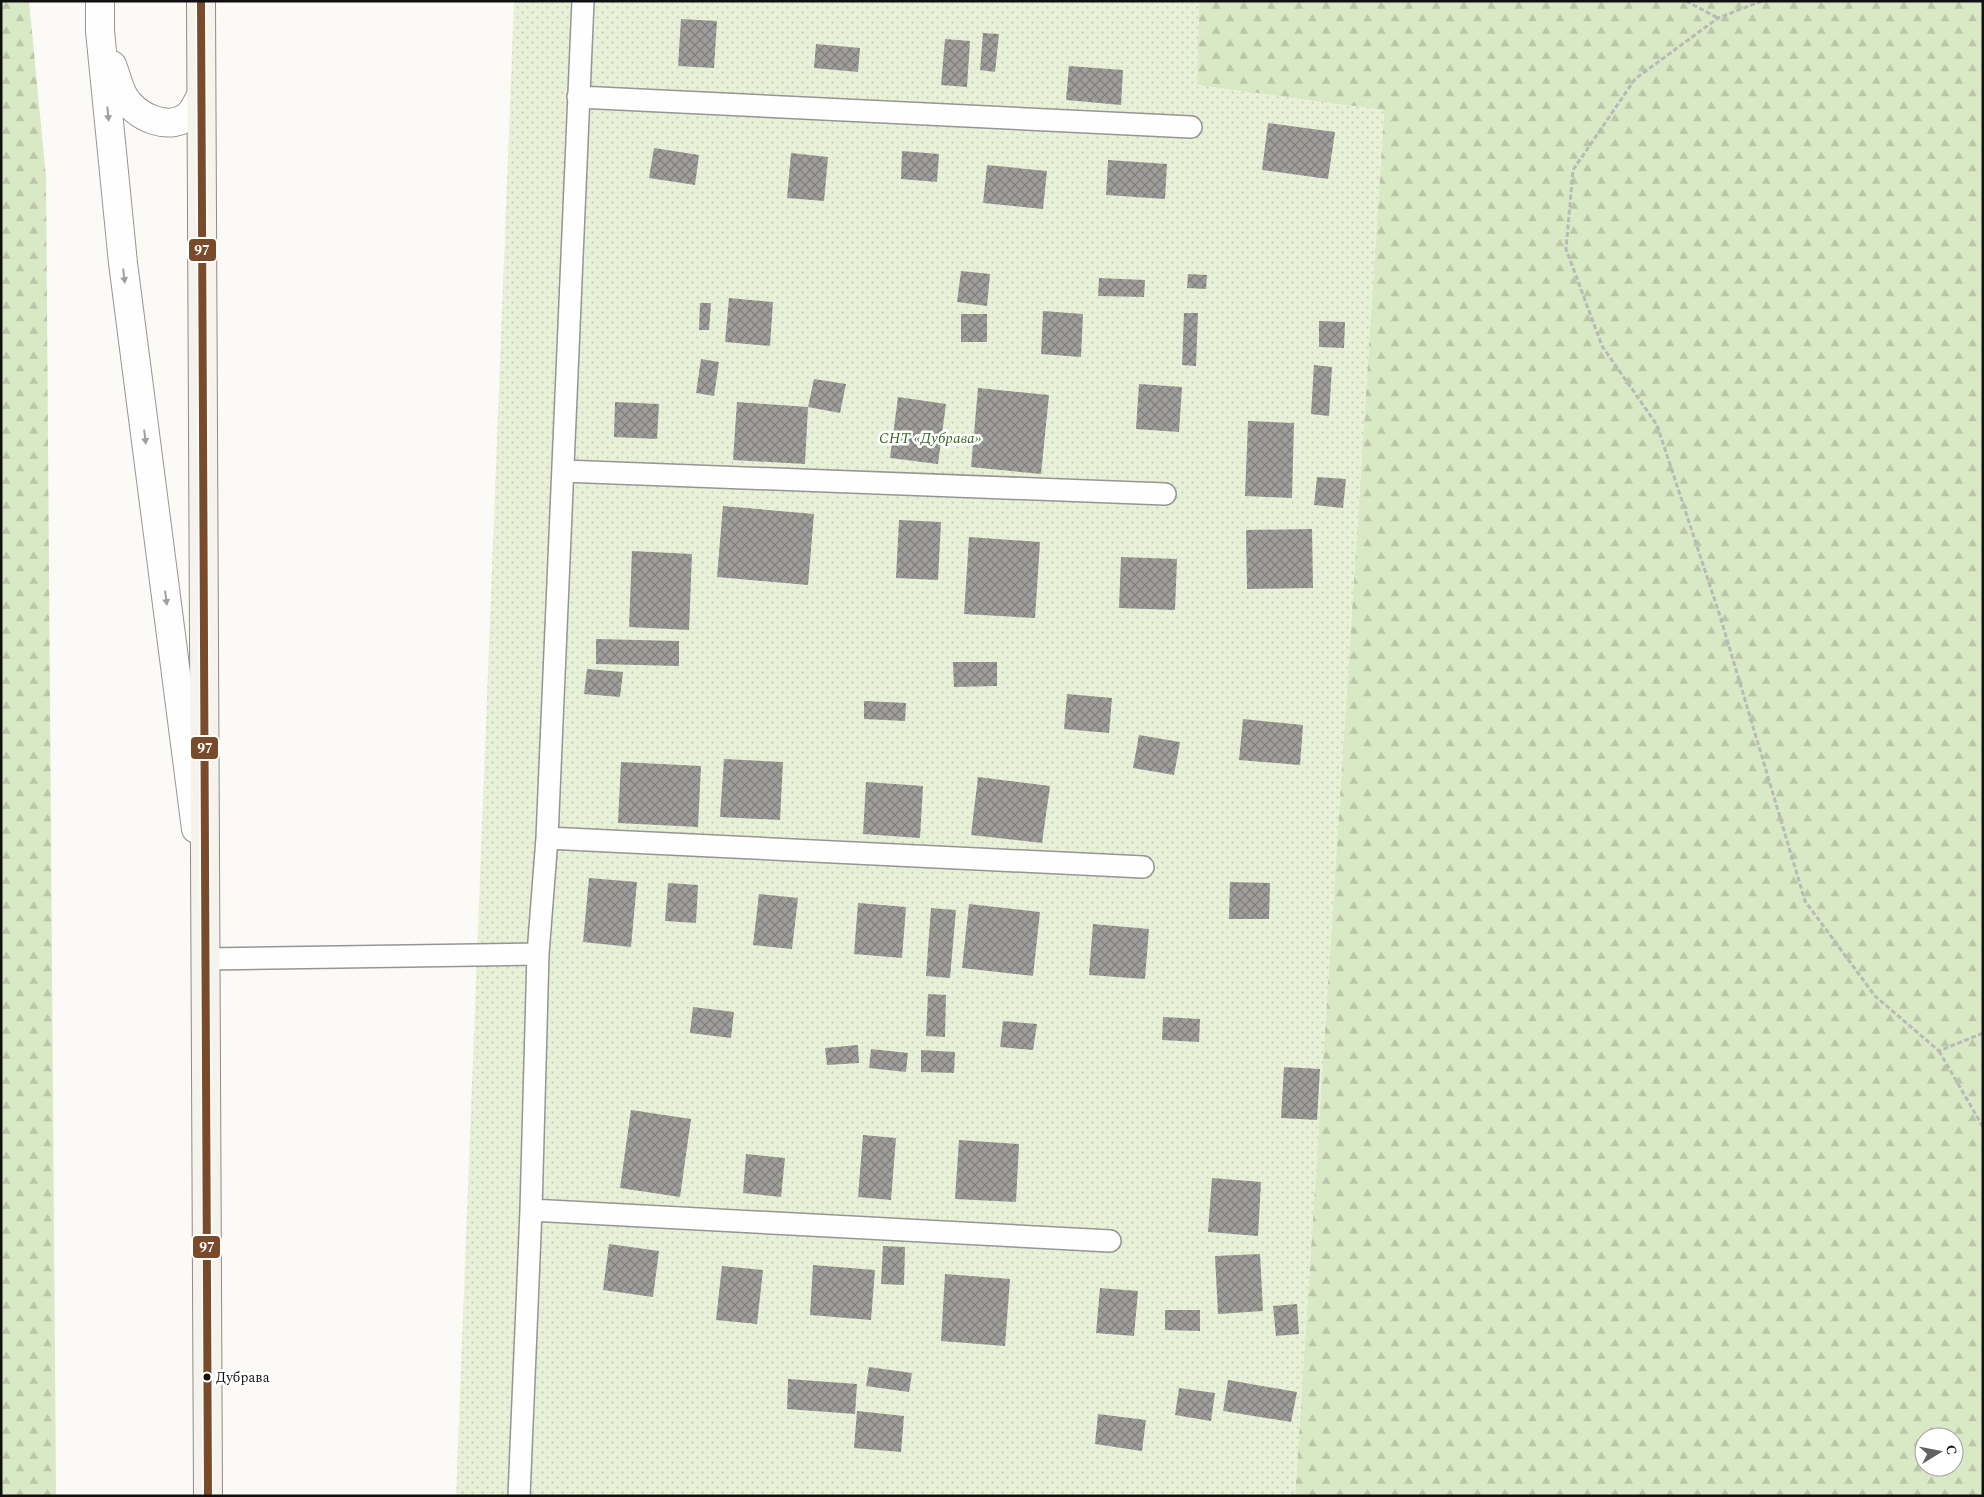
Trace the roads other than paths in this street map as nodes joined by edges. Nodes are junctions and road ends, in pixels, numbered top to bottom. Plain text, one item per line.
1 (100, 1) edge
2 (202, 1) edge
3 (583, 1) edge
4 (100, 31) junction
5 (201, 96) junction
6 (578, 97) junction
7 (1191, 127) dead end
8 (563, 471) junction
9 (1165, 494) dead end
10 (547, 838) junction
11 (1143, 867) dead end
12 (206, 904) junction
13 (538, 954) junction
14 (206, 959) junction
15 (531, 1210) junction
16 (1110, 1241) dead end
17 (208, 1496) edge
18 (519, 1496) edge

1 - 4 street
2 - 5 main road
3 - 6 lane
4 - 5 street
4 -> 12 street
5 - 12 main road
6 - 7 lane
6 - 8 lane
8 - 9 lane
8 - 10 lane
10 - 11 lane
10 - 13 lane
12 - 14 main road
13 - 14 lane
13 - 15 lane
14 - 17 main road
15 - 16 lane
15 - 18 lane

